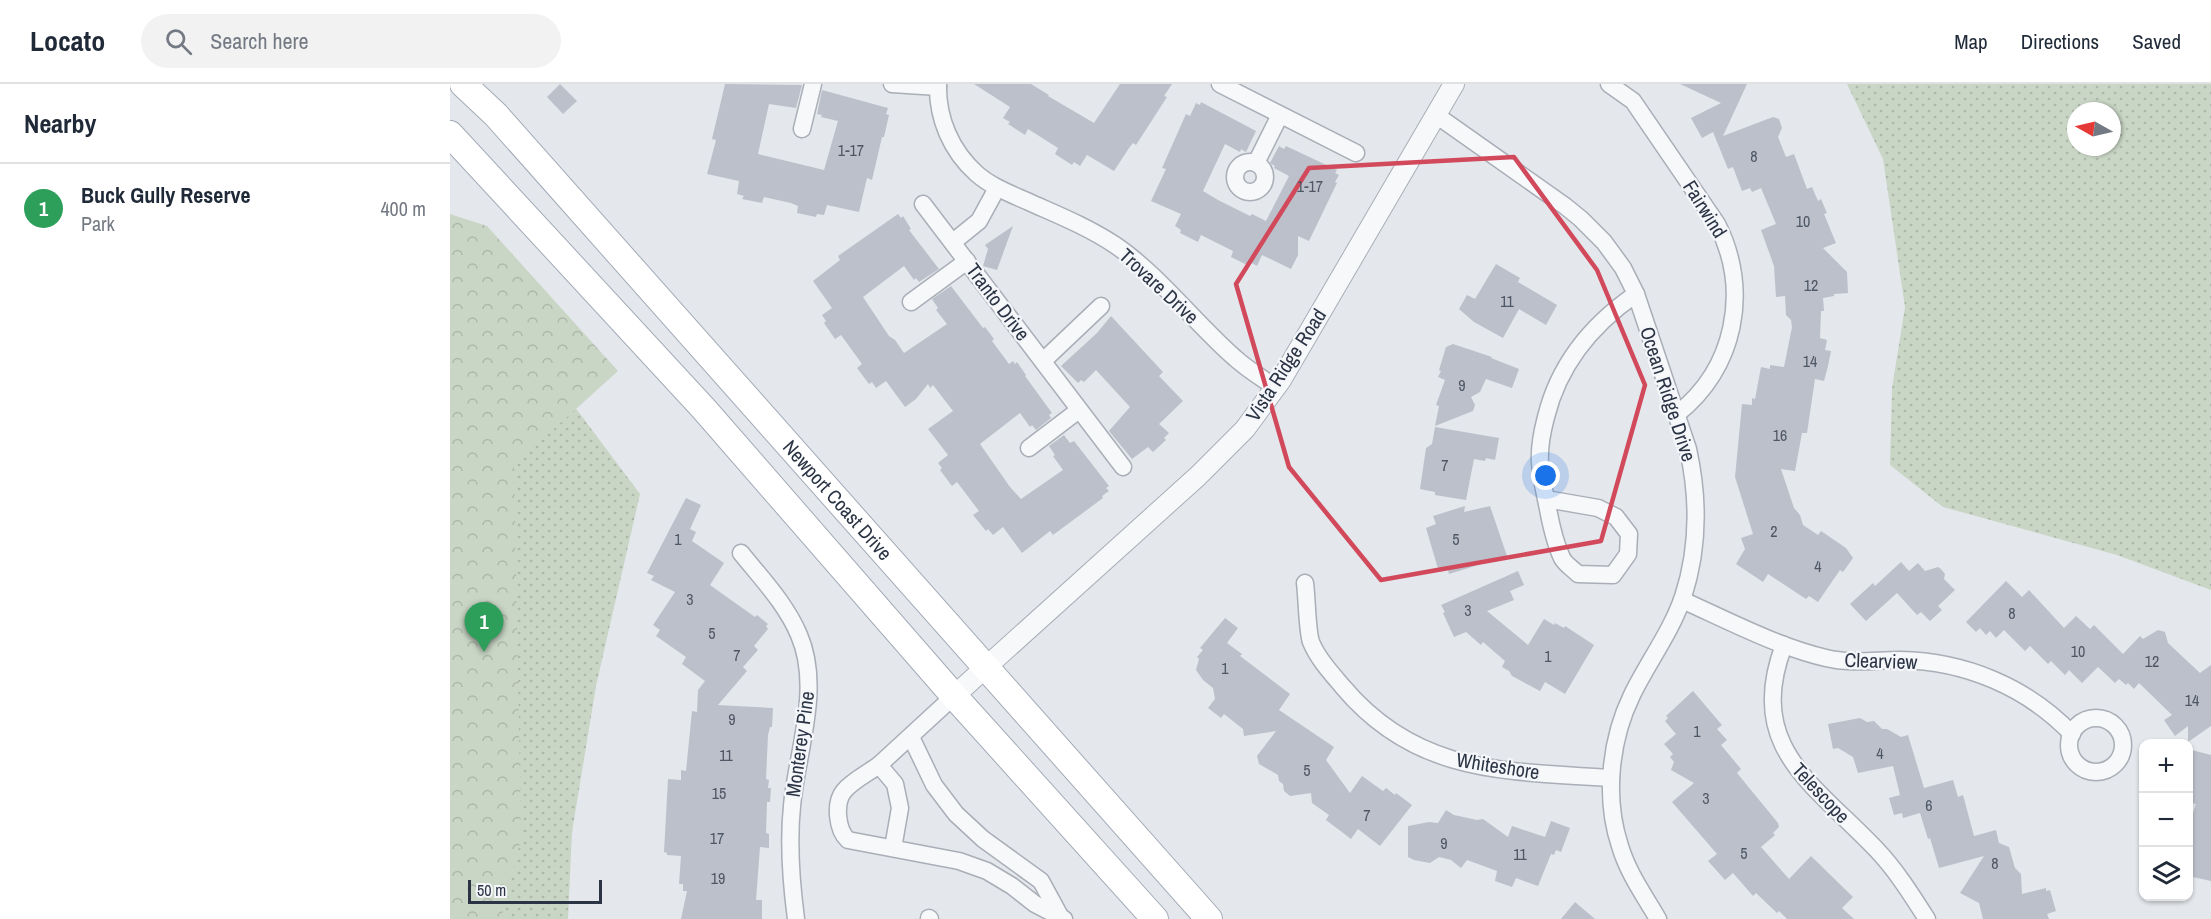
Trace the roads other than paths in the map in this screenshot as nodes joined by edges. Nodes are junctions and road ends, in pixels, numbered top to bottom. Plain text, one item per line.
1 (463, 84) edge
2 (813, 84) edge
3 (892, 84) edge
4 (1220, 84) edge
5 (1454, 84) edge
6 (1609, 84) edge
7 (938, 86) edge
8 (1436, 115) junction
9 (1280, 116) junction
10 (802, 129) dead end
11 (450, 134) edge
12 (1356, 153) dead end
13 (1256, 163) dead end
14 (997, 188) junction
15 (923, 204) dead end
16 (952, 242) junction
17 (967, 261) junction
18 (1635, 294) junction
19 (911, 302) dead end
20 (1101, 306) dead end
21 (1043, 361) junction
22 (1276, 388) junction
23 (1079, 410) junction
24 (1677, 414) junction
25 (1029, 448) dead end
26 (1123, 467) dead end
27 (1546, 499) junction
28 (741, 553) dead end
29 (1305, 583) dead end
30 (1682, 600) junction
31 (1784, 645) junction
32 (986, 666) junction
33 (954, 696) junction
34 (2072, 734) dead end
35 (911, 737) junction
36 (879, 765) junction
37 (1611, 778) junction
38 (893, 848) junction
39 (1060, 918) edge
40 (796, 919) edge
41 (1155, 919) edge
42 (1209, 919) edge
43 (1658, 919) edge
44 (1927, 919) edge

1 - 32 main road, Newport Coast Drive
2 - 10 street
3 - 7 street
4 - 9 street
5 - 8 street, Vista Ridge Road
6 - 24 street, Fairwind
7 - 14 street, Trovare Drive
8 - 18 street, Ocean Ridge Drive
8 - 22 street, Vista Ridge Road
9 - 12 street
9 - 13 street
11 - 33 main road, Newport Coast Drive
14 - 16 street
14 - 22 street, Trovare Drive
15 - 16 street, Tranto Drive
16 - 17 street, Tranto Drive
17 - 19 street
17 - 21 street, Tranto Drive
18 - 24 street, Ocean Ridge Drive
18 - 27 street
20 - 21 street, Tranto Drive
21 - 23 street, Tranto Drive
22 - 32 street, Vista Ridge Road
23 - 25 street
23 - 26 street, Tranto Drive
24 - 30 street, Ocean Ridge Drive
27 - 27 street
28 - 40 street, Monterey Pine
29 - 37 street, Whiteshore
30 - 31 street, Clearview
30 - 37 street, Ocean Ridge Drive
31 - 34 street, Clearview
31 - 44 street, Telescope
32 - 33 street, Vista Ridge Road
32 - 42 main road, Newport Coast Drive
33 - 35 street
33 - 41 main road, Newport Coast Drive
35 - 36 street
35 - 39 street
36 - 38 street
36 - 38 street
37 - 43 street, Ocean Ridge Drive
38 - 39 street

